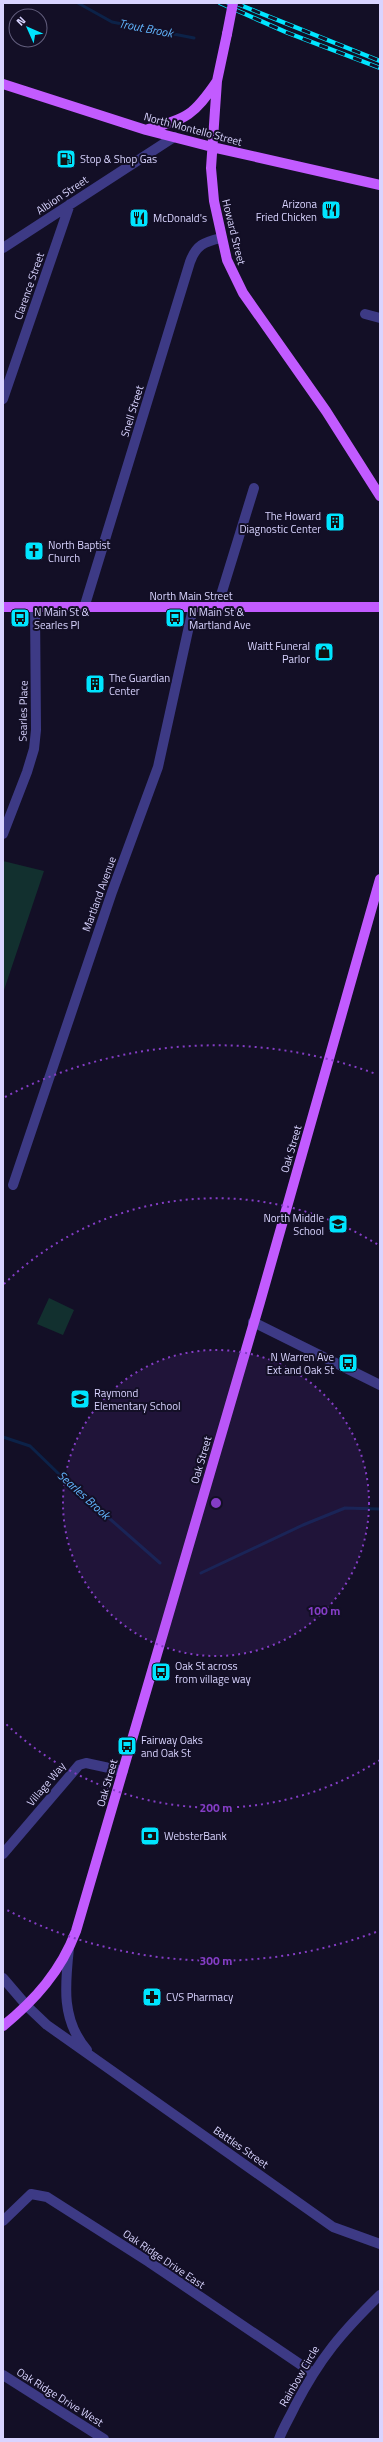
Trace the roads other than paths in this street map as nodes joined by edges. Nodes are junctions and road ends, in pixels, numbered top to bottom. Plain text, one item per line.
1 (233, 3) edge
2 (217, 82) junction
3 (3, 84) edge
4 (146, 130) junction
5 (174, 137) junction
6 (212, 148) junction
7 (380, 185) edge
8 (70, 204) junction
9 (221, 238) junction
10 (3, 248) edge
11 (366, 314) dead end
12 (380, 318) edge
13 (3, 399) edge
14 (254, 488) dead end
15 (380, 496) edge
16 (3, 607) edge
17 (35, 607) junction
18 (380, 607) edge
19 (84, 608) junction
20 (193, 608) junction
21 (217, 608) junction
22 (3, 834) edge
23 (380, 879) edge
24 (13, 1185) dead end
25 (253, 1322) junction
26 (380, 1385) edge
27 (123, 1771) junction
28 (3, 1854) edge
29 (69, 1948) junction
30 (3, 1978) edge
31 (27, 2006) junction
32 (3, 2026) edge
33 (93, 2057) junction
34 (3, 2221) edge
35 (380, 2244) edge
36 (380, 2295) edge
37 (313, 2373) junction
38 (3, 2375) edge
39 (104, 2439) edge
40 (279, 2439) edge

1 - 2 main road, Howard Street, bridge
2 - 4 main road
2 - 6 main road, Howard Street
3 - 4 main road, North Montello Street
4 - 5 main road, North Montello Street
5 - 6 main road, North Montello Street
5 - 8 street, Albion Street
6 - 7 main road, North Montello Street
6 - 9 main road, Howard Street
8 - 10 street, Albion Street
8 - 13 street, Clarence Street
9 - 15 main road, Howard Street
9 - 19 street, Snell Street
11 - 12 street
14 - 21 street
16 - 17 main road, North Main Street
17 - 19 main road, North Main Street
17 - 22 street, Searles Place
18 - 21 main road, North Main Street
19 - 20 main road, North Main Street
20 - 21 main road, North Main Street
20 - 24 street, Martland Avenue
23 - 25 main road, Oak Street
25 - 26 street
25 - 27 main road, Oak Street
27 - 28 street, Village Way
27 - 29 main road, Oak Street
29 - 31 main road, Oak Street
29 - 33 street, Battles Street
30 - 31 street, Battles Street
31 - 32 main road, Oak Street
31 - 33 street, Battles Street
33 - 35 street, Battles Street
34 - 37 street, Oak Ridge Drive East
36 - 37 street, Rainbow Circle
37 - 40 street, Rainbow Circle
38 - 39 street, Oak Ridge Drive West

